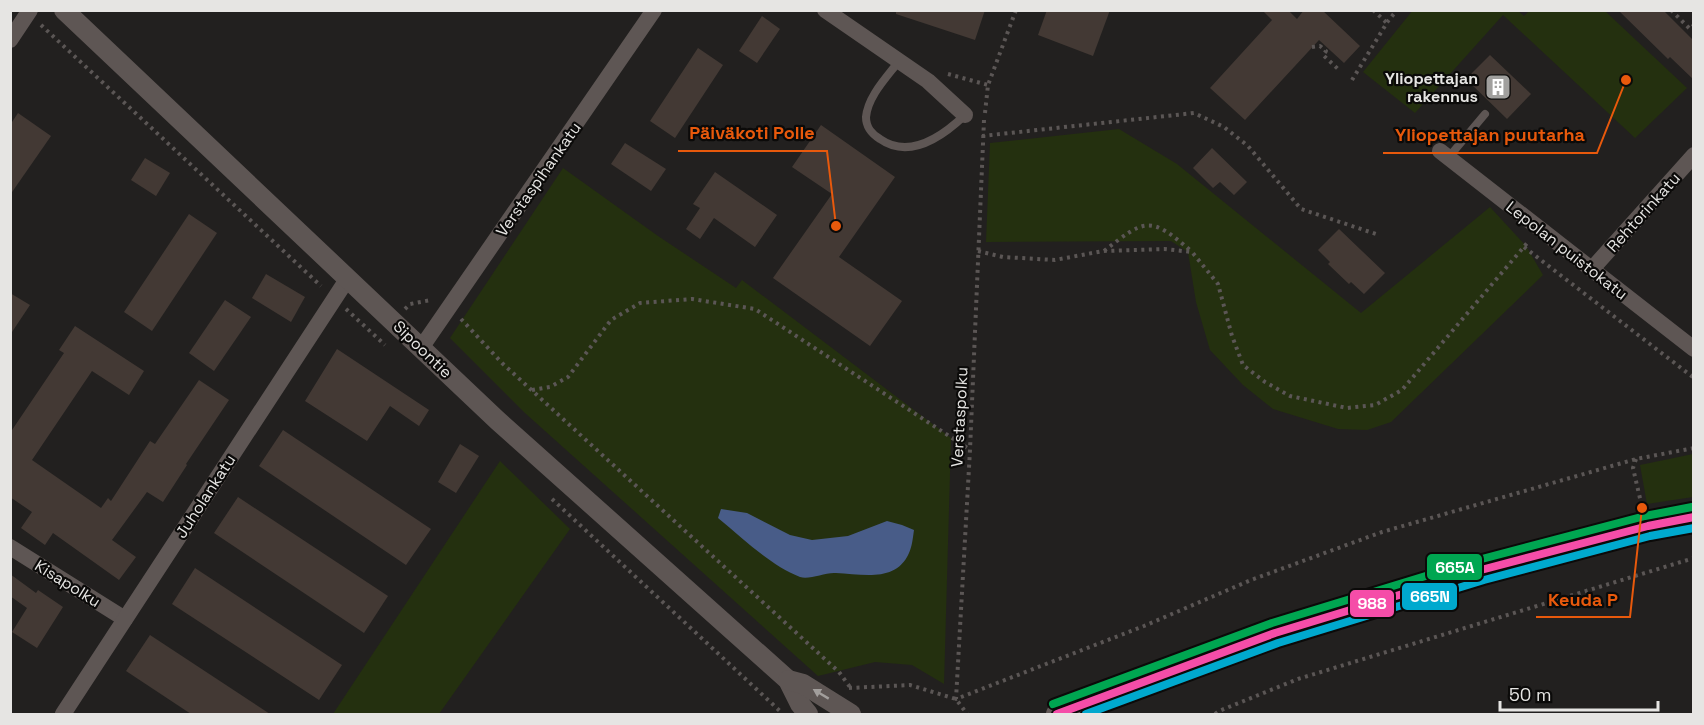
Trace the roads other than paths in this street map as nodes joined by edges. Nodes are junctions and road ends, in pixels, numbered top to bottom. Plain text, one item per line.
1 (64, 10) edge
2 (654, 10) edge
3 (825, 10) edge
4 (29, 12) edge
5 (10, 39) edge
6 (899, 61) junction
7 (1485, 114) dead end
8 (965, 115) joint
9 (1444, 154) joint
10 (1694, 155) edge
11 (1592, 269) junction
12 (348, 278) junction
13 (422, 348) junction
14 (1694, 349) edge
15 (1694, 518) edge
16 (10, 547) edge
17 (125, 619) junction
18 (788, 680) junction
19 (63, 714) edge
20 (808, 714) edge
21 (851, 714) edge
22 (1057, 714) edge

1 - 12 street, Sipoontie
2 - 13 street, Verstaspihankatu
3 - 6 street
4 - 5 street
6 - 8 street
6 - 8 lane
7 - 9 lane
9 - 11 street, Lepolan puistokatu
10 - 11 street, Rehtorinkatu
11 - 14 street, Lepolan puistokatu
12 - 13 street, Sipoontie
12 - 17 street, Juholankatu
13 - 18 street, Sipoontie
15 - 22 main road
16 - 17 street, Kisapolku
17 - 19 street, Juholankatu
18 - 20 street, Sipoontie
21 -> 18 street, Sipoontie

